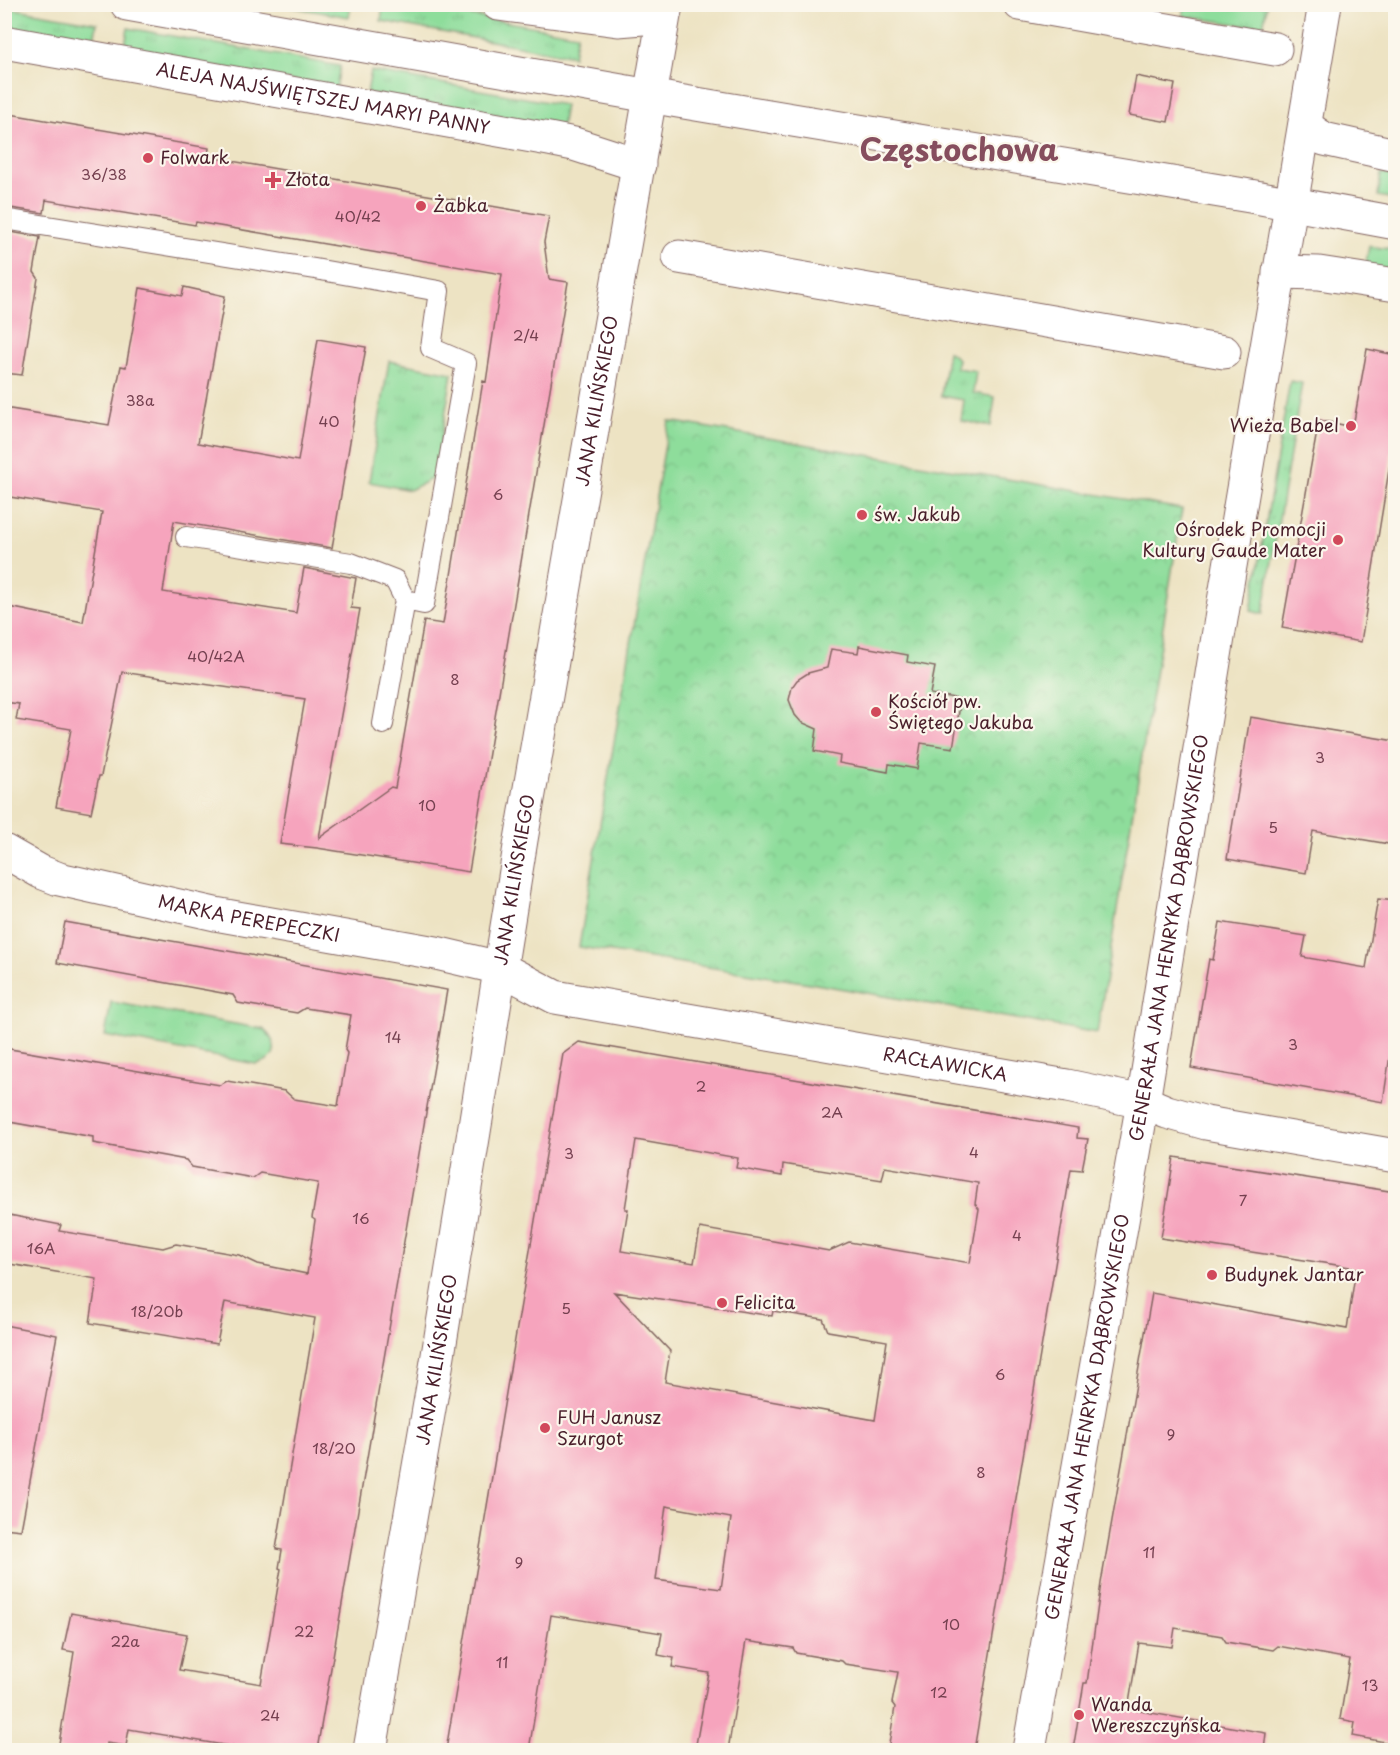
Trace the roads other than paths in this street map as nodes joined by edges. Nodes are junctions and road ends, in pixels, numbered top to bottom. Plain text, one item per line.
1 (127, 4) edge
2 (498, 4) edge
3 (1020, 4) edge
4 (1325, 4) edge
5 (666, 8) edge
6 (4, 42) edge
7 (1275, 49) dead end
8 (651, 96) junction
9 (1305, 126) junction
10 (1395, 155) edge
11 (639, 165) junction
12 (1301, 206) junction
13 (4, 219) edge
14 (1395, 222) edge
15 (679, 257) dead end
16 (1279, 272) junction
17 (1395, 285) edge
18 (1224, 352) dead end
19 (186, 537) dead end
20 (405, 600) junction
21 (383, 724) dead end
22 (4, 851) edge
23 (500, 968) junction
24 (1143, 1102) junction
25 (1395, 1156) edge
26 (370, 1750) edge
27 (1029, 1750) edge

1 - 8 street
2 - 5 street
3 - 7 street
4 - 9 street, GENERAŁA JANA HENRYKA DĄBROWSKIEGO
5 - 8 street, JANA KILIŃSKIEGO
6 - 11 street, ALEJA NAJŚWIĘTSZEJ MARYI PANNY
8 - 11 street, JANA KILIŃSKIEGO
8 - 12 street
9 - 10 street
9 - 12 street, GENERAŁA JANA HENRYKA DĄBROWSKIEGO
11 - 23 street, JANA KILIŃSKIEGO
12 - 14 street
12 - 16 street, GENERAŁA JANA HENRYKA DĄBROWSKIEGO
13 - 20 lane
15 - 18 street
16 - 17 street
16 - 24 street, GENERAŁA JANA HENRYKA DĄBROWSKIEGO
19 - 20 lane
20 - 21 lane
22 - 23 street, MARKA PEREPECZKI
23 - 24 street, RACŁAWICKA
23 - 26 street, JANA KILIŃSKIEGO
24 - 25 street, RACŁAWICKA
24 - 27 street, GENERAŁA JANA HENRYKA DĄBROWSKIEGO

